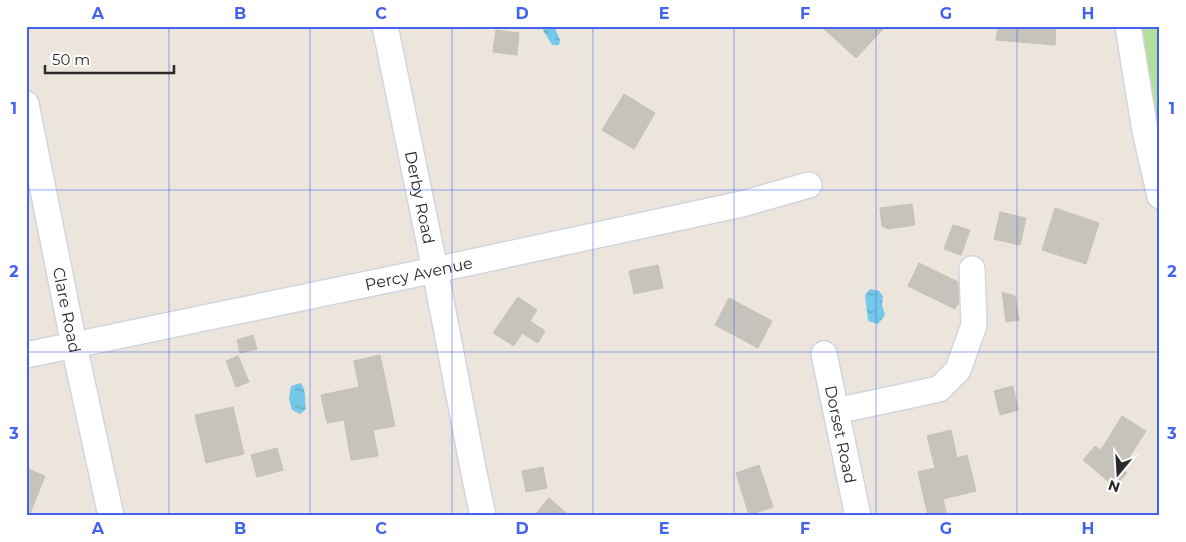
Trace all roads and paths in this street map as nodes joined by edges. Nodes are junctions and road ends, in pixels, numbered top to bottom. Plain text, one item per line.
1 (385, 26) edge
2 (1128, 26) edge
3 (26, 104) edge
4 (809, 185) dead end
5 (1160, 196) edge
6 (972, 269) dead end
7 (435, 270) junction
8 (74, 345) junction
9 (824, 354) dead end
10 (26, 355) edge
11 (836, 411) junction
12 (111, 516) edge
13 (483, 516) edge
14 (858, 516) edge

1 - 7 street, Derby Road
2 - 5 street
3 - 8 street, Clare Road
4 - 7 street, Percy Avenue
6 - 11 street
7 - 8 street, Percy Avenue
7 - 13 street, Derby Road
8 - 10 street, Percy Avenue
8 - 12 street, Clare Road
9 - 11 street, Dorset Road
11 - 14 street, Dorset Road

